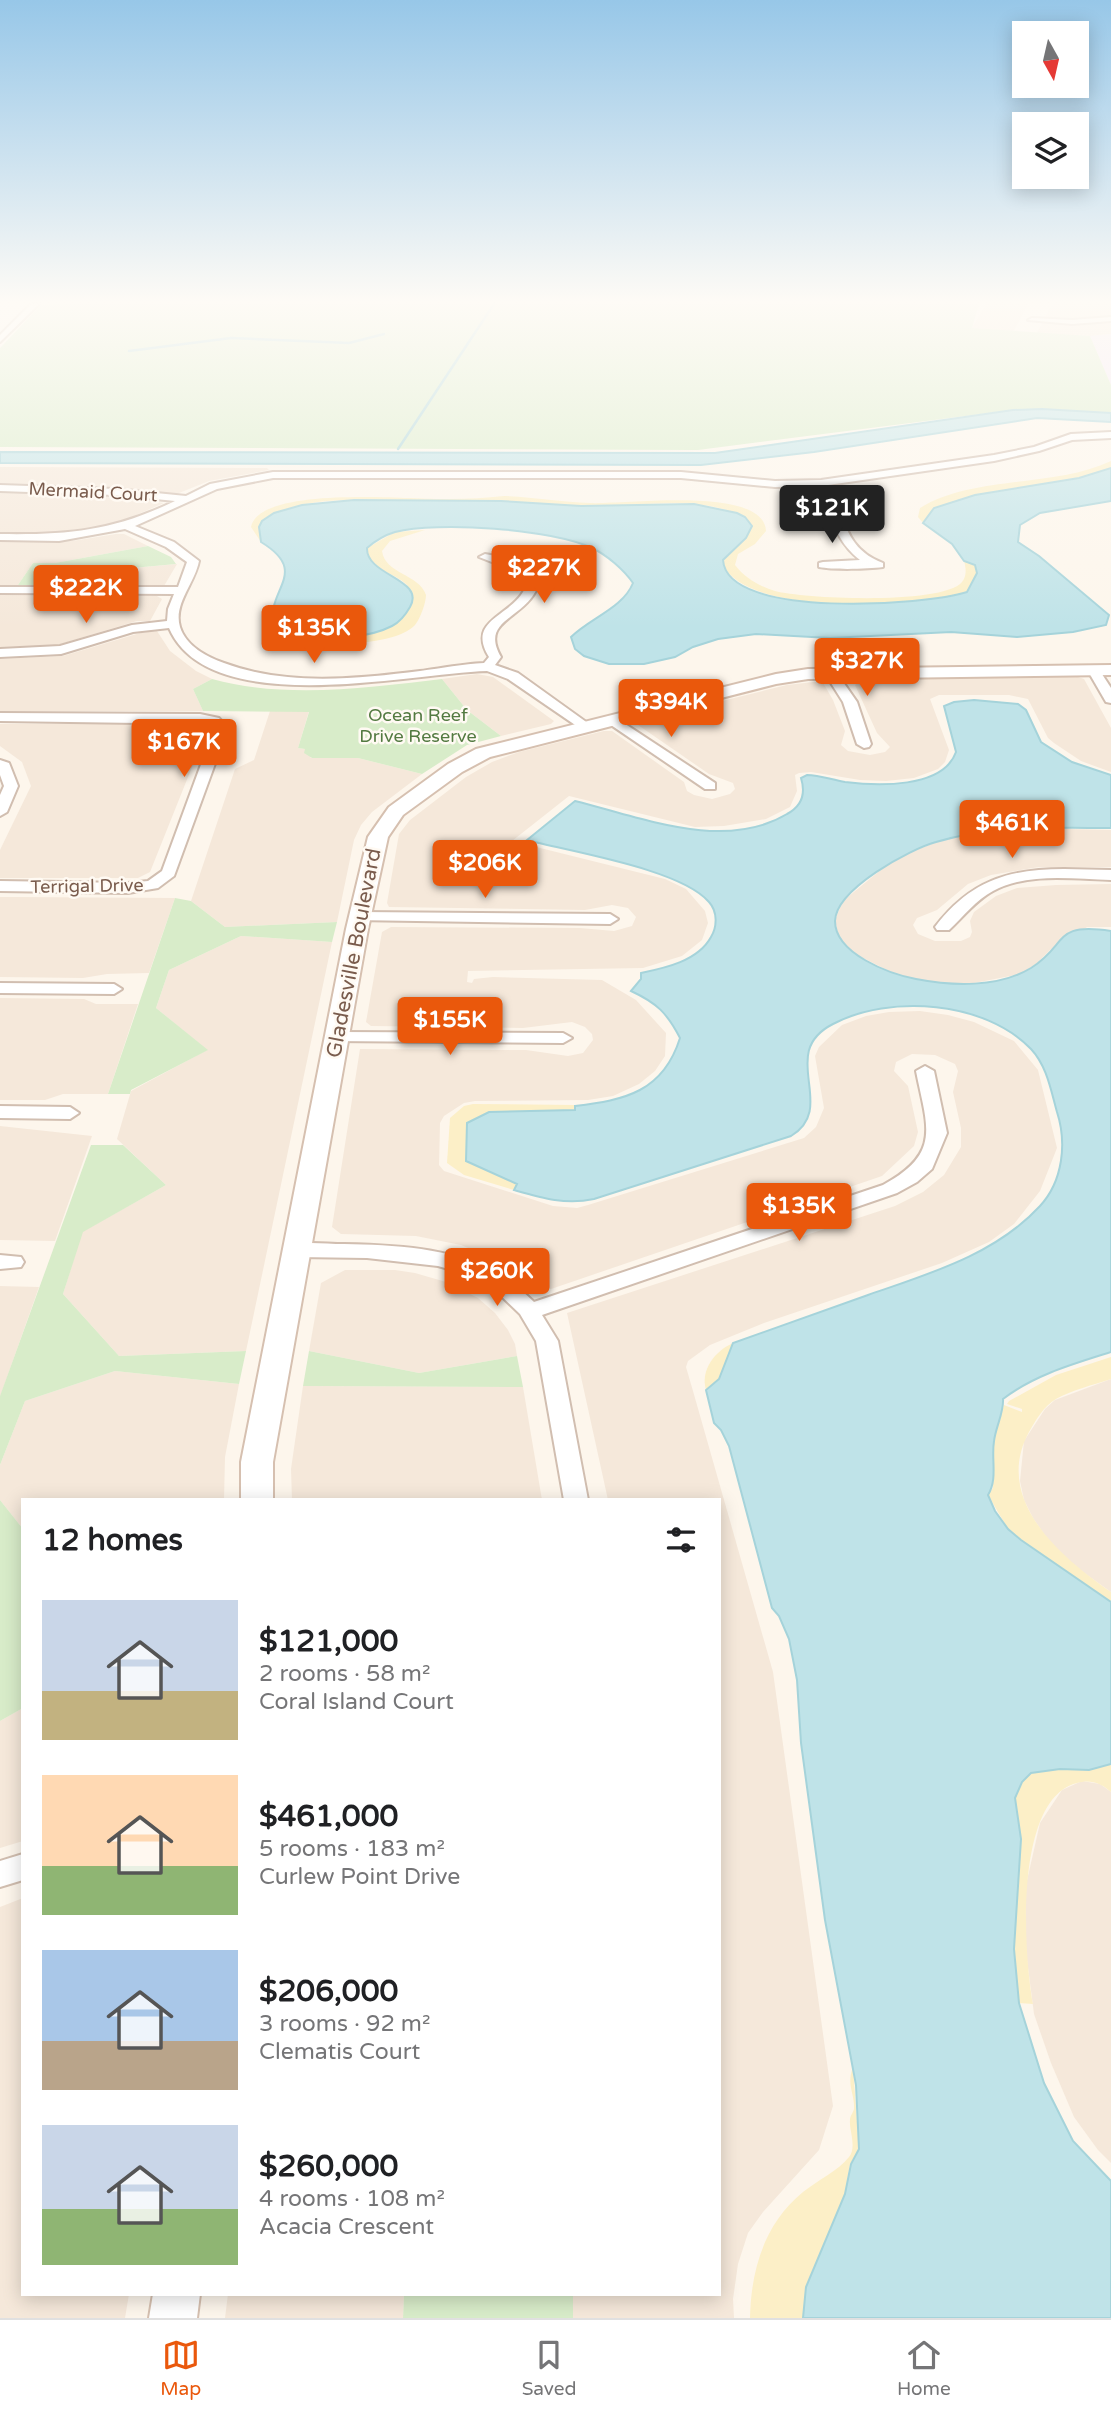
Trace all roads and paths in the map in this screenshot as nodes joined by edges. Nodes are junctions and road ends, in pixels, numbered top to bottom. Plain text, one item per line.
1 (1111, 435) edge
2 (821, 483) junction
3 (0, 488) edge
4 (186, 499) junction
5 (126, 526) junction
6 (0, 537) edge
7 (485, 557) dead end
8 (823, 565) dead end
9 (0, 590) edge
10 (181, 591) junction
11 (173, 624) junction
12 (0, 653) edge
13 (488, 667) junction
14 (1103, 671) edge
15 (830, 672) junction
16 (1111, 699) edge
17 (0, 717) edge
18 (613, 720) junction
19 (584, 727) junction
20 (864, 744) dead end
21 (0, 764) edge
22 (710, 786) dead end
23 (0, 812) edge
24 (1111, 875) edge
25 (0, 886) edge
26 (360, 917) junction
27 (610, 919) dead end
28 (943, 927) dead end
29 (0, 988) edge
30 (114, 989) dead end
31 (337, 1037) junction
32 (563, 1038) dead end
33 (925, 1071) dead end
34 (0, 1112) edge
35 (70, 1113) dead end
36 (297, 1250) junction
37 (531, 1311) junction
38 (257, 1498) edge
39 (576, 1498) edge
40 (21, 1868) edge
41 (0, 1874) edge
42 (177, 2296) edge
43 (173, 2318) edge

1 - 2 street
2 - 4 street
2 - 8 street
3 - 4 street, Mermaid Court
4 - 5 street
5 - 6 street
5 - 10 street
7 - 13 street
9 - 10 street
10 - 11 street
11 - 12 street
11 - 13 street
13 - 19 street
14 - 15 street, Gladesville Boulevard
14 - 16 street
15 - 18 street, Gladesville Boulevard
15 - 20 street
17 - 25 street, Terrigal Drive
18 - 19 street, Gladesville Boulevard
18 - 22 street
19 - 26 street, Gladesville Boulevard
21 - 23 street
24 - 28 street
26 - 27 street
26 - 31 street, Gladesville Boulevard
29 - 30 street
31 - 32 street
31 - 36 street, Gladesville Boulevard
33 - 37 street
34 - 35 street
36 - 37 street
36 - 38 street, Gladesville Boulevard
37 - 39 street
40 - 41 street
42 - 43 street

